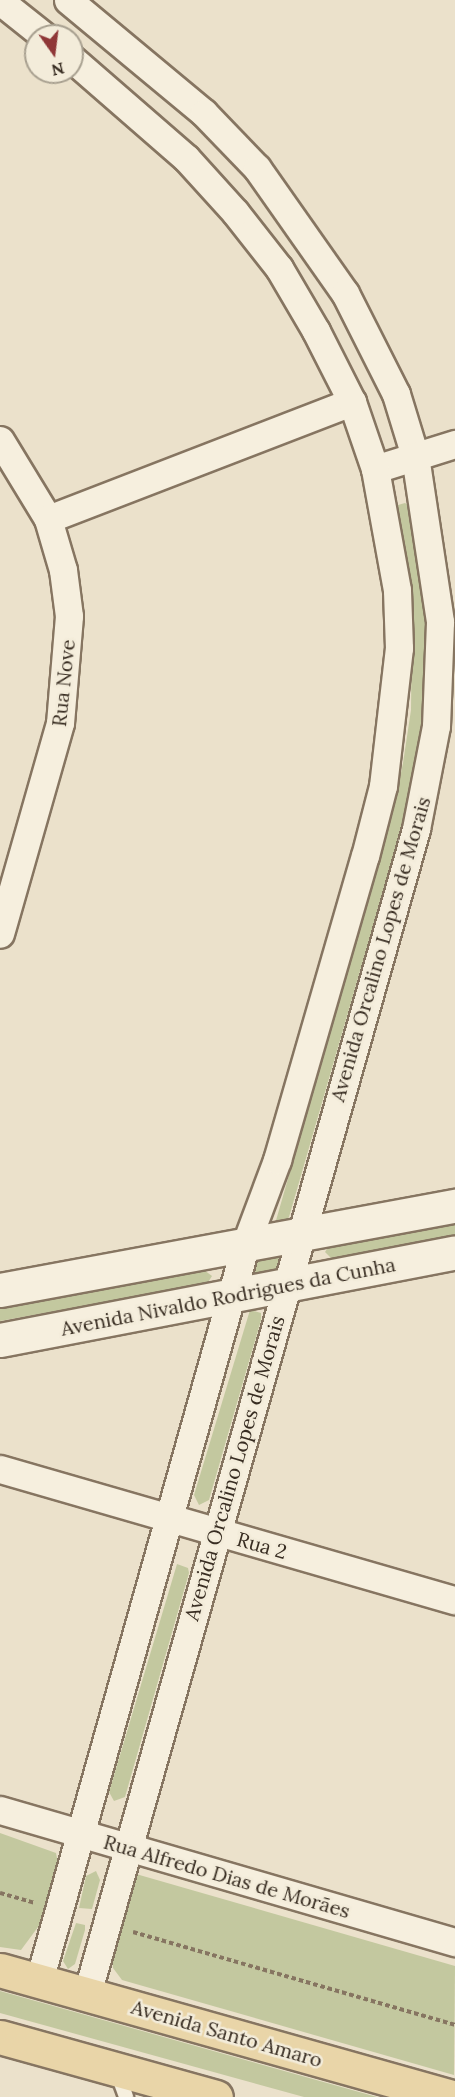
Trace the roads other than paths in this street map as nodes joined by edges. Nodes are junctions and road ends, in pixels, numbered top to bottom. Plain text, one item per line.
1 (0, 0) edge
2 (68, 0) edge
3 (29, 24) edge
4 (84, 69) edge
5 (352, 402) junction
6 (0, 440) edge
7 (455, 444) edge
8 (415, 456) junction
9 (375, 470) junction
10 (48, 519) junction
11 (0, 934) edge
12 (455, 1206) edge
13 (299, 1234) junction
14 (246, 1243) junction
15 (449, 1255) edge
16 (286, 1288) junction
17 (0, 1290) edge
18 (232, 1297) junction
19 (0, 1340) edge
20 (0, 1469) edge
21 (168, 1518) junction
22 (215, 1532) junction
23 (455, 1600) edge
24 (0, 1810) edge
25 (81, 1834) junction
26 (126, 1847) junction
27 (455, 1942) edge
28 (0, 1970) edge
29 (39, 1981) junction
30 (87, 1994) junction
31 (0, 2037) edge
32 (121, 2085) edge
33 (201, 2095) edge
34 (453, 2097) edge

1 - 3 street
2 - 8 street, Avenida Orcalino Lopes de Morais
4 - 5 street, Avenida Orcalino Lopes de Morais
5 - 9 street, Avenida Orcalino Lopes de Morais
5 - 10 street
6 - 10 street, Rua Nove
7 - 8 street
8 - 9 street
8 - 13 street, Avenida Orcalino Lopes de Morais
9 - 14 street, Avenida Orcalino Lopes de Morais
10 - 11 street, Rua Nove
12 - 13 street
13 - 14 street
13 - 16 street, Avenida Orcalino Lopes de Morais
14 - 17 street
14 - 18 street, Avenida Orcalino Lopes de Morais
15 - 16 street, Avenida Nivaldo Rodrigues da Cunha
16 - 18 street, Avenida Nivaldo Rodrigues da Cunha
16 - 22 street, Avenida Orcalino Lopes de Morais
18 - 19 street, Avenida Nivaldo Rodrigues da Cunha
18 - 21 street, Avenida Orcalino Lopes de Morais
20 - 21 street, Rua 2
21 - 22 street, Rua 2
21 - 25 street, Avenida Orcalino Lopes de Morais
22 - 23 street, Rua 2
22 - 26 street, Avenida Orcalino Lopes de Morais
24 - 25 street, Rua Alfredo Dias de Morães
25 - 26 street, Rua Alfredo Dias de Morães
25 - 29 street, Avenida Orcalino Lopes de Morais
26 - 27 street, Rua Alfredo Dias de Morães
26 - 30 street, Avenida Orcalino Lopes de Morais
28 - 29 main road, Avenida Santo Amaro
29 - 30 main road, Avenida Santo Amaro
30 - 34 main road, Avenida Santo Amaro
31 - 32 main road
32 - 33 main road

